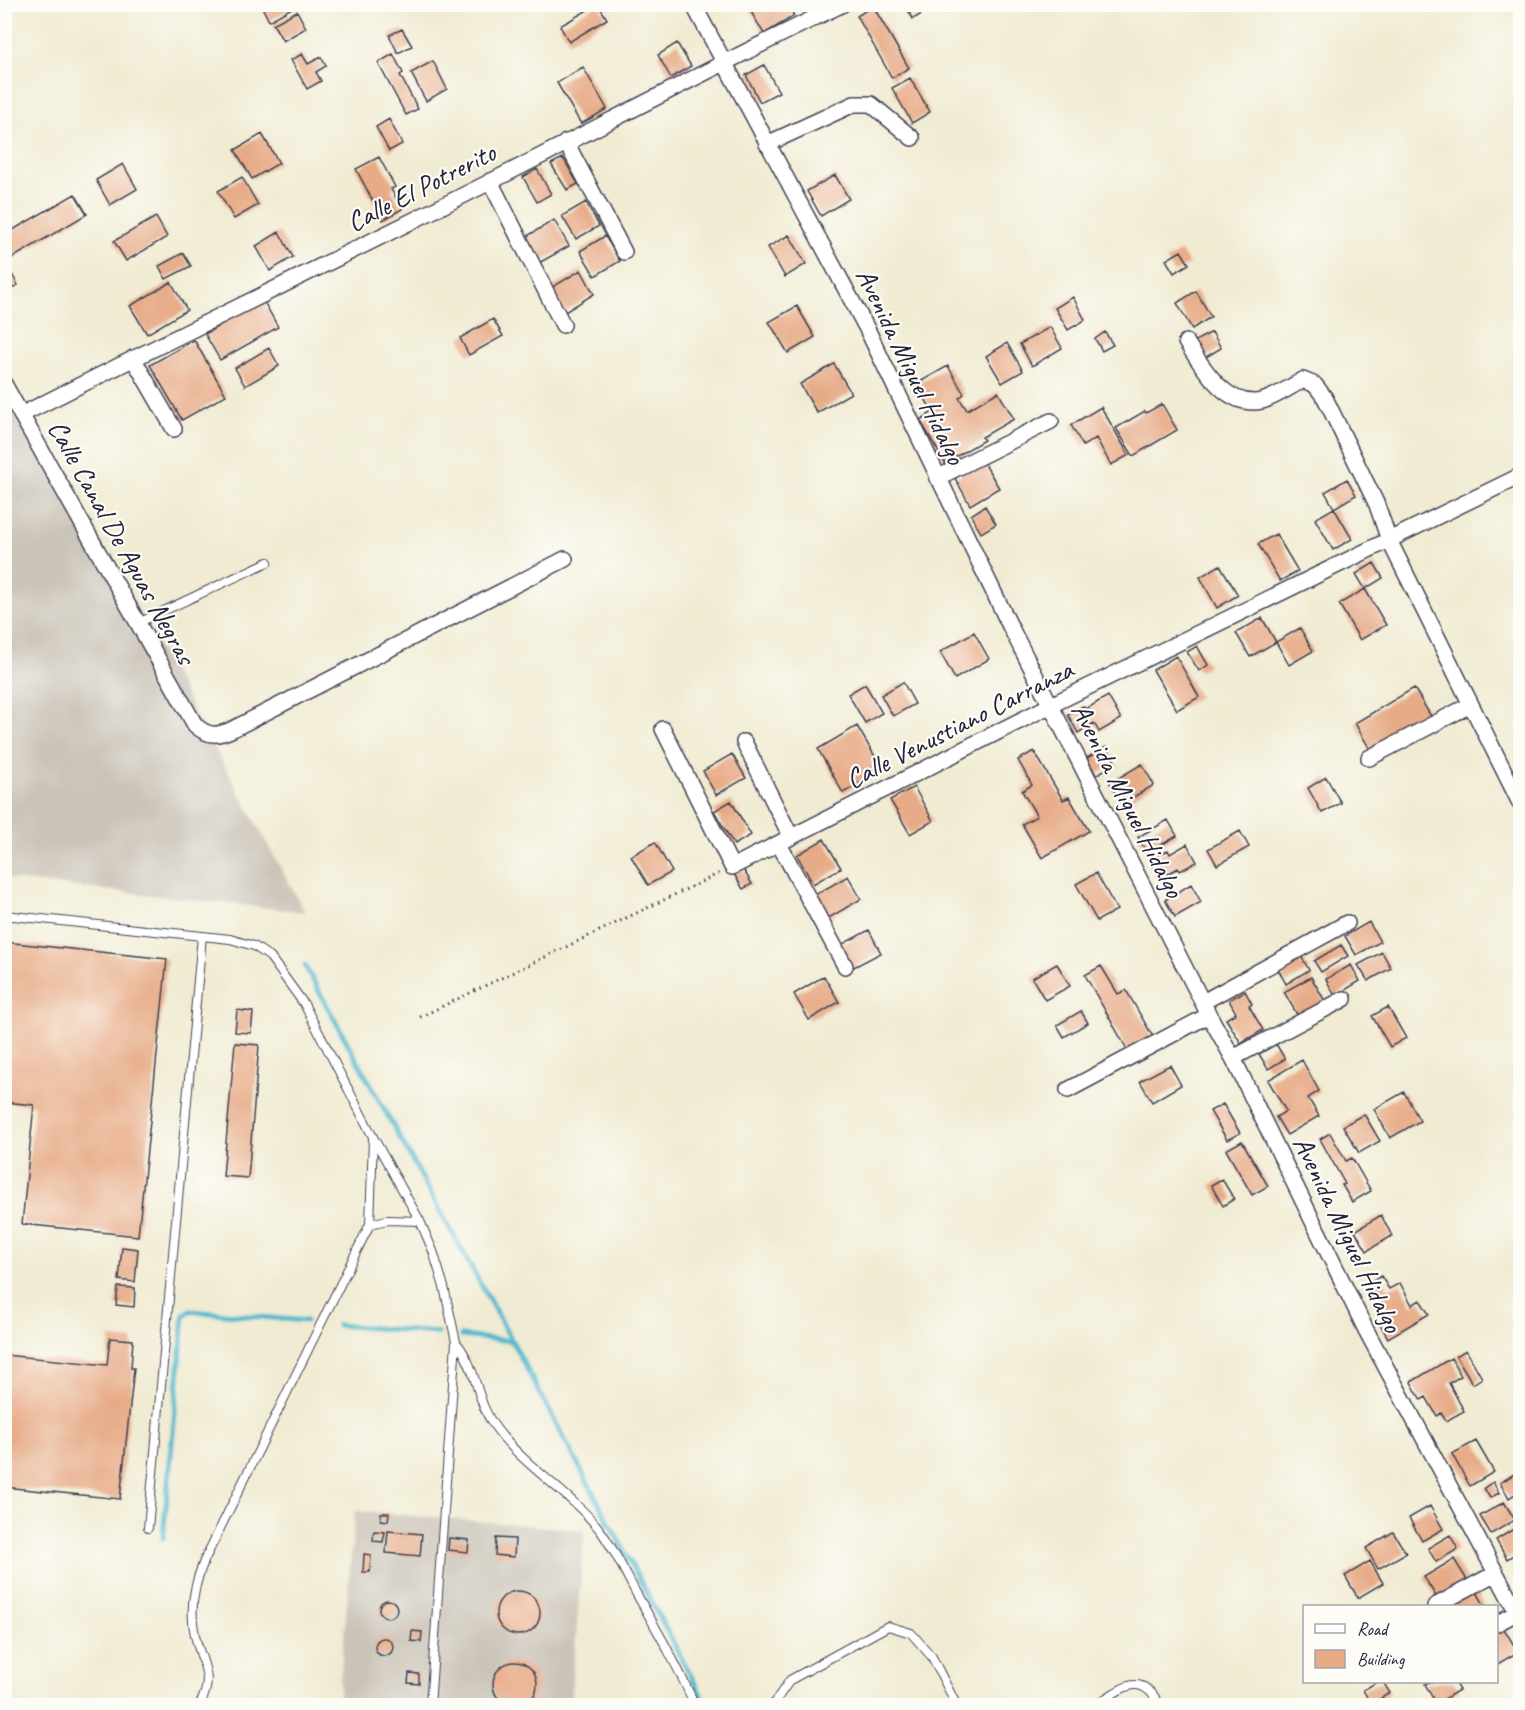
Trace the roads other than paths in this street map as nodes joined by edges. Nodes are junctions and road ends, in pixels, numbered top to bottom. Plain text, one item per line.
1 (693, 4) edge
2 (843, 4) edge
3 (723, 62) junction
4 (912, 138) dead end
5 (566, 142) junction
6 (767, 144) junction
7 (490, 182) junction
8 (624, 252) dead end
9 (563, 325) dead end
10 (1186, 342) dead end
11 (133, 358) junction
12 (4, 384) edge
13 (21, 415) junction
14 (1051, 421) dead end
15 (174, 429) dead end
16 (1521, 476) edge
17 (937, 478) junction
18 (1389, 540) junction
19 (565, 559) dead end
20 (268, 562) dead end
21 (138, 623) junction
22 (1051, 705) junction
23 (1470, 705) junction
24 (663, 729) dead end
25 (744, 742) dead end
26 (1369, 758) dead end
27 (1521, 802) edge
28 (785, 840) junction
29 (4, 915) edge
30 (1347, 923) dead end
31 (202, 936) junction
32 (845, 966) dead end
33 (1344, 999) dead end
34 (1206, 1008) junction
35 (1233, 1058) junction
36 (1068, 1089) dead end
37 (373, 1137) junction
38 (420, 1221) junction
39 (370, 1224) junction
40 (456, 1342) junction
41 (148, 1528) dead end
42 (1496, 1573) junction
43 (1437, 1605) edge
44 (1519, 1615) edge
45 (1498, 1624) edge
46 (199, 1706) edge
47 (430, 1706) edge
48 (695, 1706) edge
49 (772, 1706) edge
50 (957, 1706) edge
51 (1094, 1706) edge
52 (1160, 1706) edge

1 - 3 street, Avenida Miguel Hidalgo
2 - 3 street, Calle El Potrerito
3 - 5 street, Calle El Potrerito
3 - 6 street, Avenida Miguel Hidalgo
4 - 6 street
5 - 7 street, Calle El Potrerito
5 - 8 street
6 - 17 street, Avenida Miguel Hidalgo
7 - 9 street
7 - 11 street, Calle El Potrerito
10 - 18 street
11 - 13 street, Calle El Potrerito
11 - 15 street
12 - 13 street, Calle Canal De Aguas Negras
13 - 21 street, Calle Canal De Aguas Negras
14 - 17 street
16 - 18 street, Calle Venustiano Carranza
17 - 22 street, Avenida Miguel Hidalgo
18 - 22 street, Calle Venustiano Carranza
18 - 23 street
19 - 21 street, Calle Canal De Aguas Negras
20 - 21 lane
22 - 28 street, Calle Venustiano Carranza
22 - 34 street, Avenida Miguel Hidalgo
23 - 26 street
23 - 27 street
24 - 28 street, Calle Venustiano Carranza
25 - 28 street
28 - 32 street
29 - 31 lane
30 - 34 street
31 - 37 lane
31 - 41 lane
33 - 35 street
34 - 35 street, Avenida Miguel Hidalgo
34 - 36 street
35 - 42 street, Avenida Miguel Hidalgo
37 - 38 lane
37 - 39 lane
38 - 39 lane
38 - 40 lane
39 - 46 lane
40 - 47 lane
40 - 48 lane
42 - 43 street
42 - 44 street, Avenida Miguel Hidalgo
44 - 45 street
49 - 50 lane
51 - 52 lane

